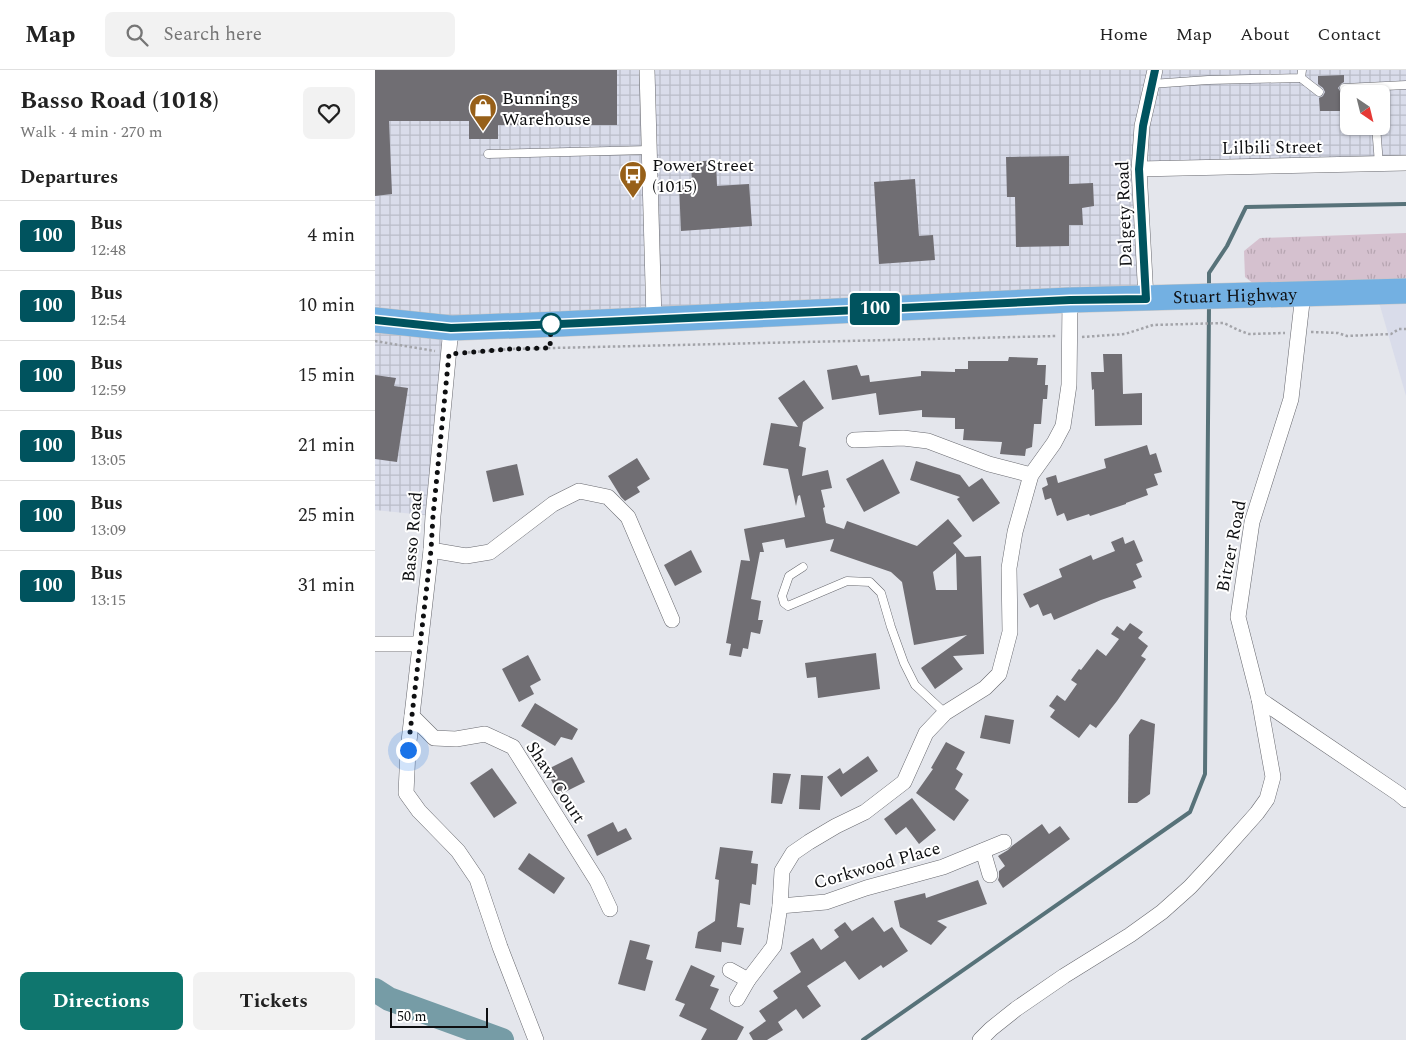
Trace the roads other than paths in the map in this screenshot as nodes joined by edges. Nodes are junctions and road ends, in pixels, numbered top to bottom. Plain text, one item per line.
1 (647, 70) edge
2 (1210, 70) edge
3 (1301, 74) edge
4 (1153, 77) edge
5 (1208, 80) junction
6 (1406, 85) edge
7 (1390, 88) edge
8 (1319, 92) dead end
9 (1377, 135) edge
10 (649, 150) junction
11 (488, 154) dead end
12 (1406, 163) edge
13 (1379, 164) junction
14 (1139, 169) junction
15 (1406, 291) edge
16 (1303, 294) junction
17 (1146, 299) junction
18 (1070, 300) junction
19 (375, 320) edge
20 (654, 320) junction
21 (451, 328) junction
22 (855, 440) dead end
23 (1031, 476) junction
24 (431, 550) junction
25 (803, 567) dead end
26 (672, 620) dead end
27 (375, 644) edge
28 (420, 644) junction
29 (1259, 699) junction
30 (945, 713) junction
31 (412, 716) junction
32 (1406, 800) edge
33 (1004, 842) dead end
34 (983, 851) junction
35 (990, 875) dead end
36 (780, 906) junction
37 (610, 909) dead end
38 (730, 970) dead end
39 (748, 980) junction
40 (737, 999) dead end
41 (536, 1040) edge
42 (980, 1040) edge

1 - 10 street
2 - 5 lane
3 - 5 lane
3 - 8 lane
4 - 5 lane
4 - 14 street, Dalgety Road
6 - 7 lane
9 - 13 lane
10 - 11 lane
10 - 20 street
12 - 13 street, Lilbili Street
13 - 14 street, Lilbili Street
14 - 17 street, Dalgety Road
15 - 16 highway, Stuart Highway
16 - 17 highway, Stuart Highway
16 - 29 street, Bitzer Road
17 - 18 highway, Stuart Highway
18 - 20 highway, Stuart Highway
18 - 23 street
19 - 21 highway, Stuart Highway
20 - 21 highway, Stuart Highway
21 - 24 street, Basso Road
22 - 23 street
23 - 30 street
24 - 26 street
24 - 28 street, Basso Road
25 - 30 lane
27 - 28 street
28 - 31 street, Basso Road
29 - 32 street
29 - 42 street, Bitzer Road
30 - 36 street
31 - 37 street, Shaw Court
31 - 41 street, Basso Road
33 - 34 street, Corkwood Place
34 - 35 street
34 - 36 street, Corkwood Place
36 - 39 street
38 - 39 street
39 - 40 street

